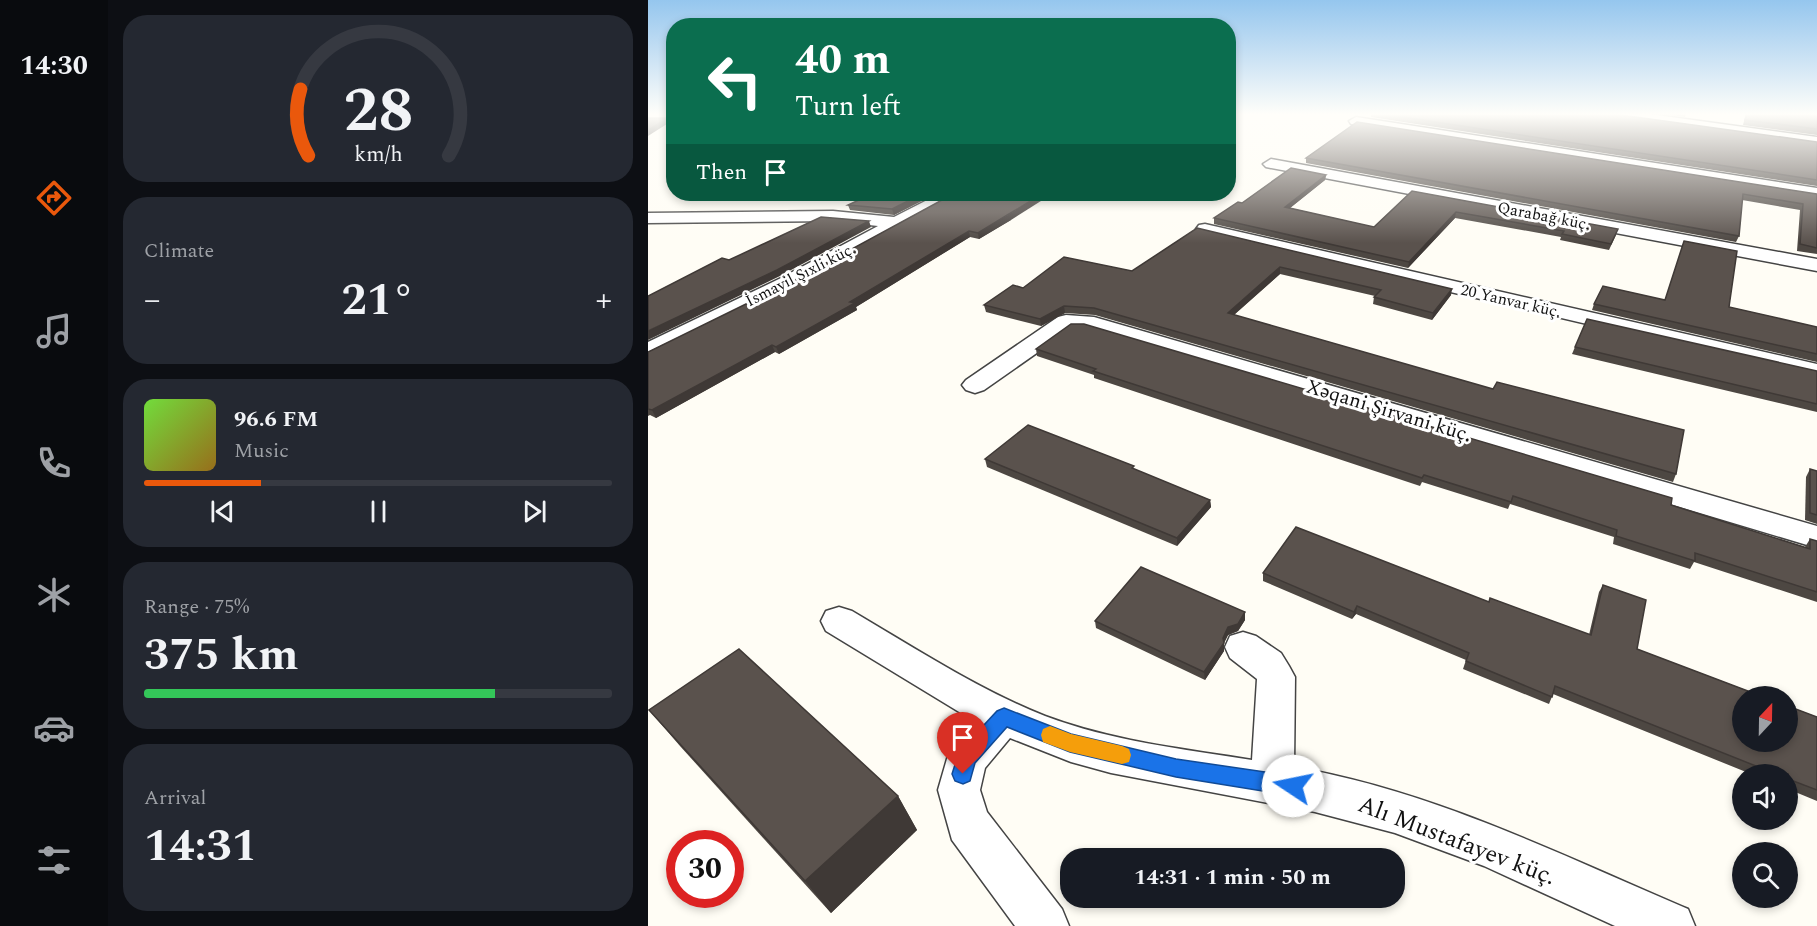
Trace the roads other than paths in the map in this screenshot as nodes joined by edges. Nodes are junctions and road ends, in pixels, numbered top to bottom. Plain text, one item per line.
1 (1581, 156) edge
2 (1271, 164) dead end
3 (1817, 193) edge
4 (938, 201) edge
5 (648, 218) edge
6 (897, 223) junction
7 (1205, 229) edge
8 (1817, 266) edge
9 (648, 351) edge
10 (1817, 371) edge
11 (975, 385) dead end
12 (1817, 537) edge
13 (839, 621) dead end
14 (1243, 647) dead end
15 (1004, 717) junction
16 (1273, 782) junction
17 (1045, 926) edge
18 (1671, 926) edge

1 - 3 street
2 - 8 street, Qarabağ küç.
4 - 6 street, İsmayil Şıxli küç.
5 - 6 street
6 - 9 street, İsmayil Şıxli küç.
7 - 10 street, 20 Yanvar küç.
11 - 12 street, Xəqani Şirvani küç.
13 - 15 street, Alı Mustafayev küç.
14 - 16 street
15 - 16 street, Alı Mustafayev küç.
15 - 17 street
16 - 18 street, Alı Mustafayev küç.

